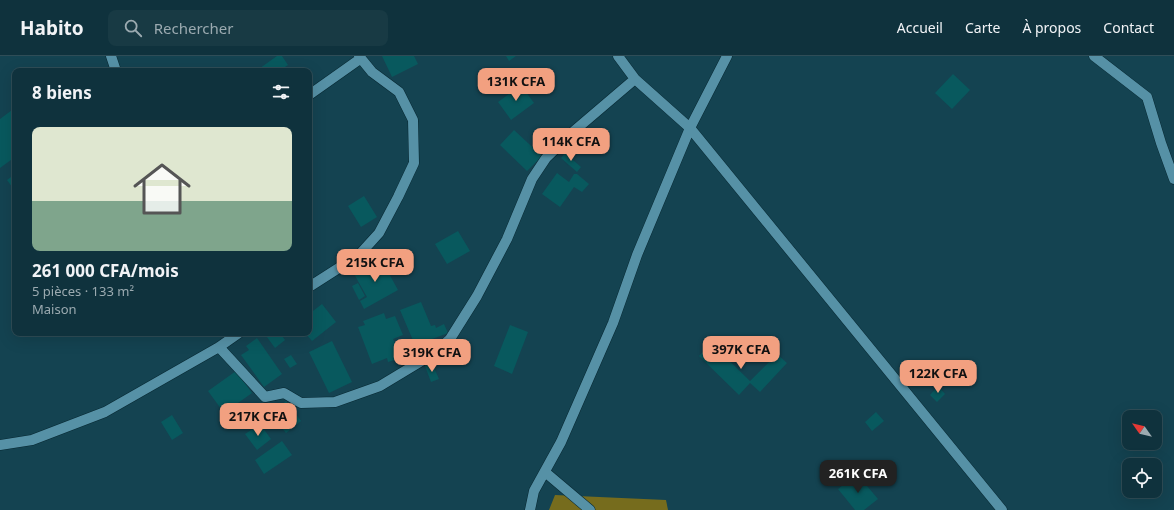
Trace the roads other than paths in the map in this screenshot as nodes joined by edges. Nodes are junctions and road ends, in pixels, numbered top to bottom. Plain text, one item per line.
1 (111, 56) edge
2 (618, 56) edge
3 (727, 56) edge
4 (1094, 56) edge
5 (360, 57) edge
6 (115, 68) edge
7 (635, 79) junction
8 (312, 94) edge
9 (690, 128) junction
10 (1174, 179) edge
11 (312, 285) edge
12 (235, 336) edge
13 (219, 347) junction
14 (0, 445) edge
15 (545, 472) junction
16 (530, 510) edge
17 (590, 510) edge
18 (1002, 510) edge

1 - 6 street
2 - 7 street
3 - 9 street
4 - 10 street
5 - 8 street
5 - 11 street
7 - 9 street
7 - 13 street
9 - 15 street
9 - 18 street
12 - 13 street
13 - 14 street
15 - 16 street
15 - 17 street

